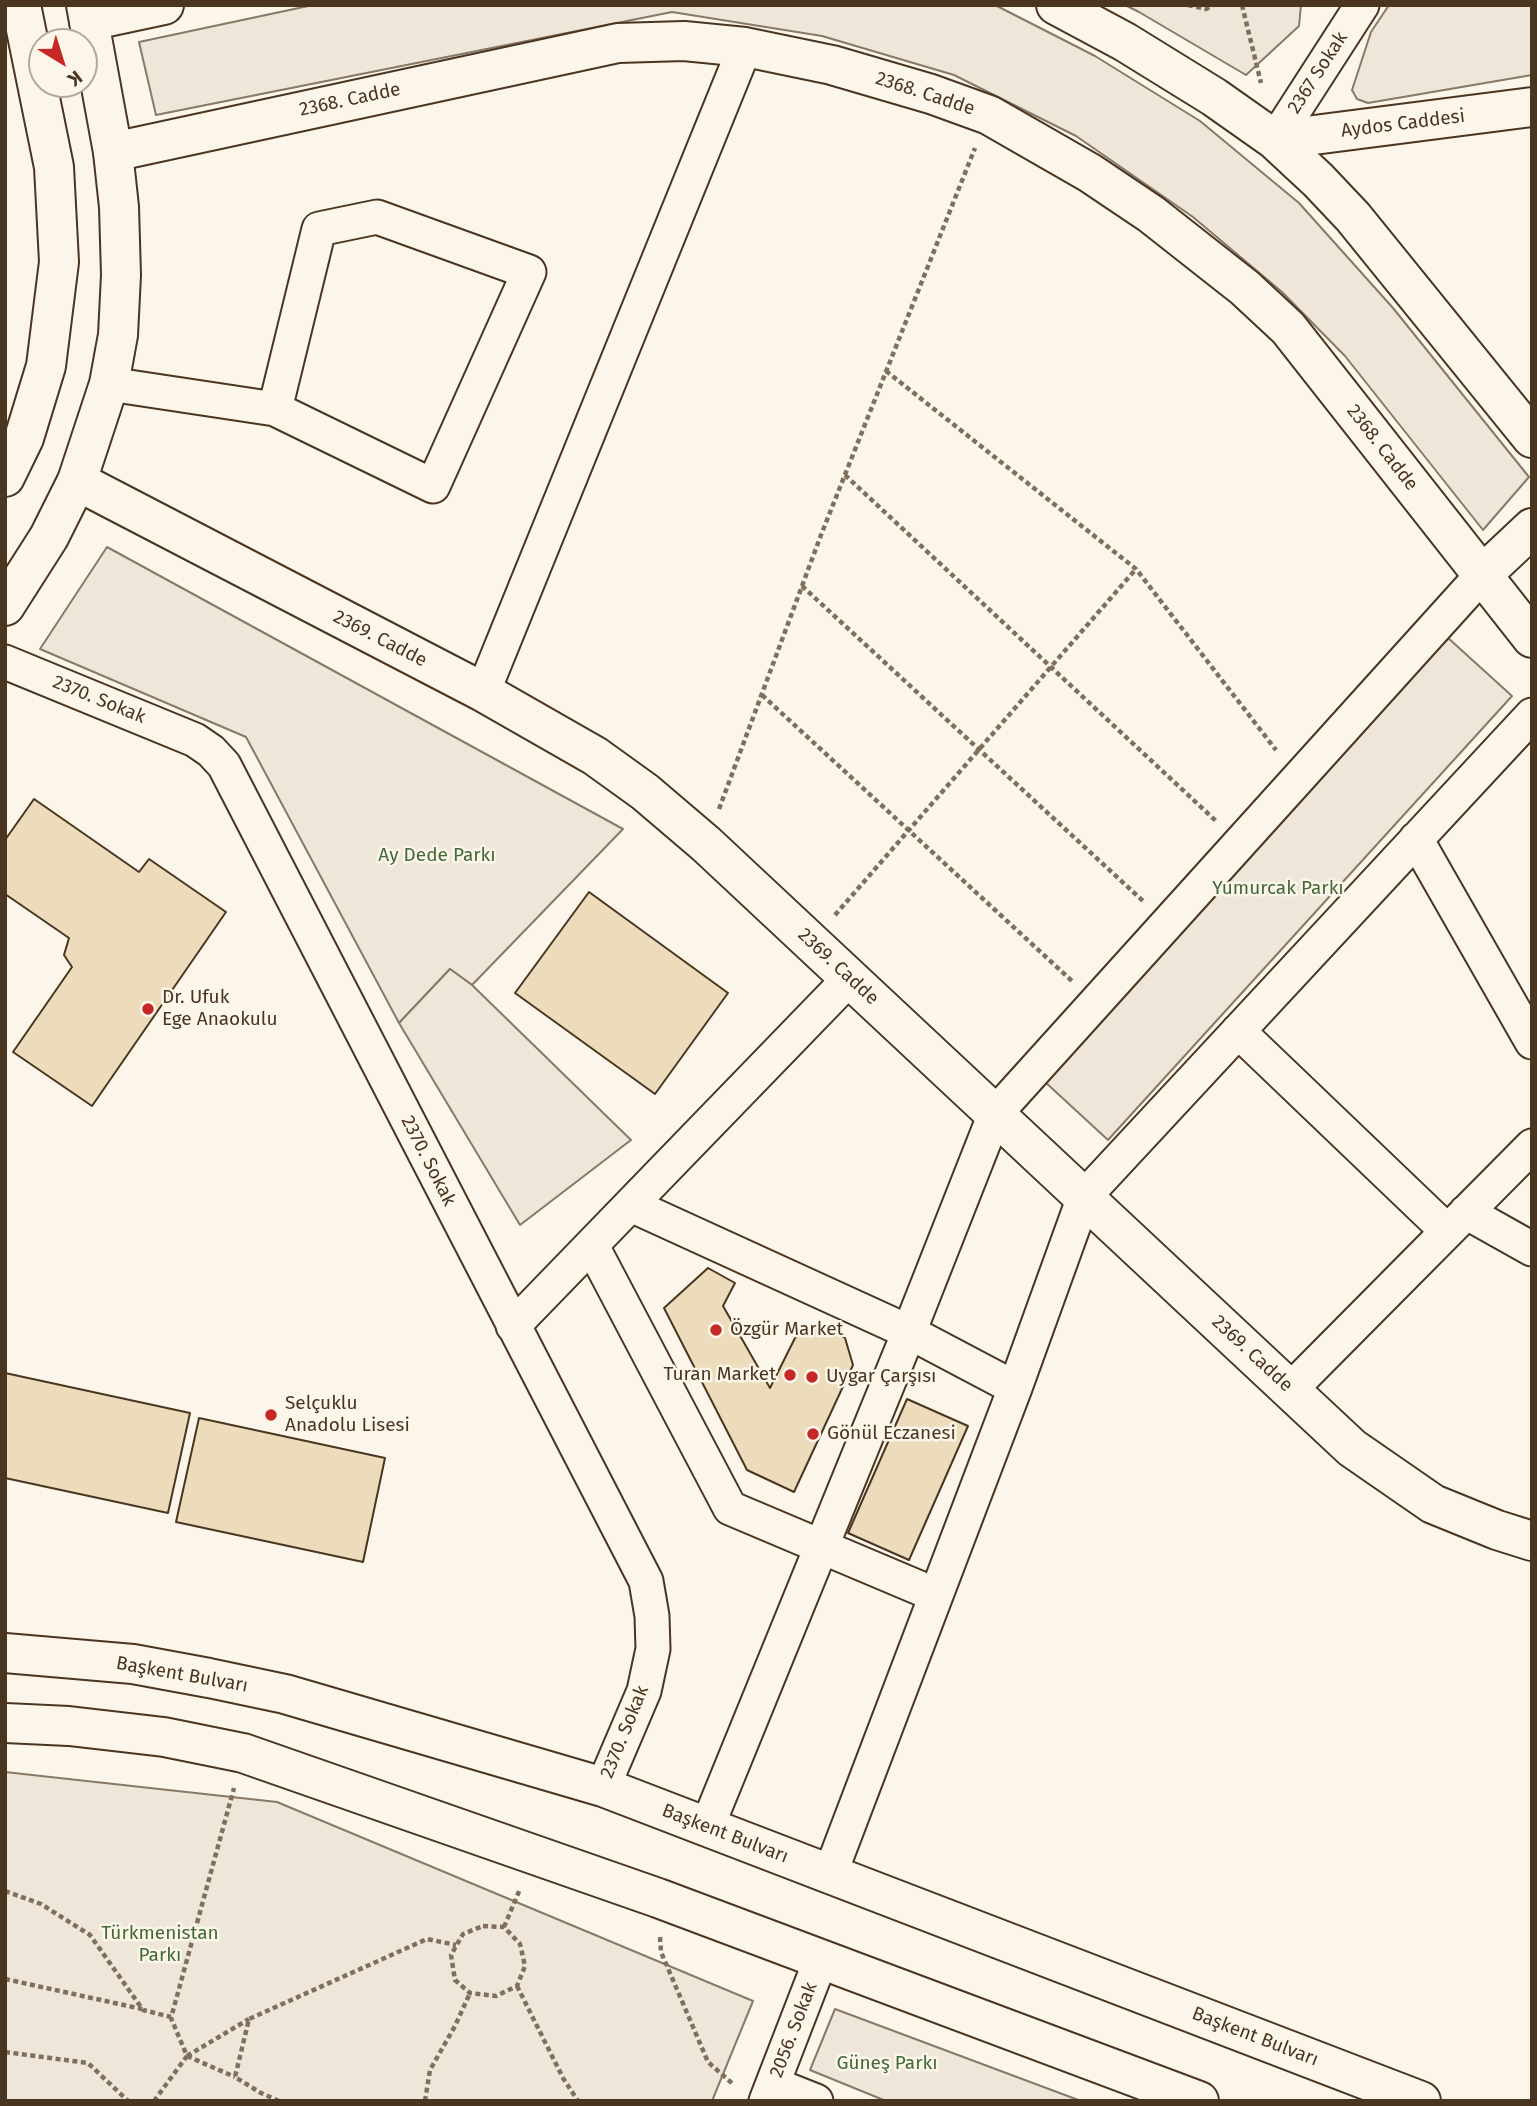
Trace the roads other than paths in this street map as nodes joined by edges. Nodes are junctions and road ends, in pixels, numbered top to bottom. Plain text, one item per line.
1 (21, 5) edge
2 (164, 5) edge
3 (1056, 5) edge
4 (1362, 5) edge
5 (88, 13) edge
6 (745, 47) junction
7 (1532, 107) edge
8 (1275, 140) junction
9 (113, 152) junction
10 (109, 384) junction
11 (275, 409) junction
12 (1532, 438) edge
13 (5, 477) edge
14 (78, 481) junction
15 (1532, 528) edge
16 (1482, 575) junction
17 (5, 606) edge
18 (1532, 638) edge
19 (5, 662) edge
20 (483, 692) junction
21 (1532, 715) edge
22 (1416, 839) junction
23 (850, 978) junction
24 (1238, 1031) junction
25 (1532, 1042) edge
26 (995, 1114) junction
27 (1532, 1146) edge
28 (1084, 1197) junction
29 (631, 1205) junction
30 (1456, 1222) junction
31 (592, 1246) junction
32 (1532, 1249) edge
33 (513, 1326) junction
34 (909, 1332) junction
35 (1015, 1388) junction
36 (1290, 1390) junction
37 (1532, 1541) edge
38 (821, 1547) junction
39 (936, 1595) junction
40 (5, 1653) edge
41 (5, 1723) edge
42 (603, 1787) junction
43 (708, 1827) junction
44 (830, 1874) junction
45 (821, 1959) junction
46 (761, 2092) edge
47 (816, 2101) edge
48 (1199, 2101) edge
49 (1421, 2101) edge

1 - 13 street
2 - 5 street
3 - 8 street
4 - 8 street, 2367 Sokak
5 - 9 street
6 - 9 street, 2368. Cadde
6 - 16 street, 2368. Cadde
6 - 20 street
7 - 8 street, Aydos Caddesi
8 - 12 street
9 - 10 street
10 - 11 street
10 - 14 street
11 - 11 street
14 - 17 street
14 - 20 street, 2369. Cadde
15 - 16 street
16 - 18 street, 2368. Cadde
16 - 26 street
19 - 33 street, 2370. Sokak
20 - 23 street, 2369. Cadde
21 - 22 street
22 - 24 street
22 - 25 street
23 - 26 street, 2369. Cadde
23 - 29 street
24 - 28 street
24 - 30 street
26 - 28 street, 2369. Cadde
26 - 34 street
27 - 30 street
28 - 35 street
28 - 36 street, 2369. Cadde
29 - 31 street
29 - 34 street
30 - 32 street
30 - 36 street
31 - 33 street
31 - 38 street
33 - 42 street, 2370. Sokak
34 - 35 street
34 - 38 street
35 - 39 street
36 - 37 street, 2369. Cadde
38 - 39 street
38 - 43 street
39 - 44 street
40 - 42 street, Başkent Bulvarı
41 - 45 street
42 - 43 street, Başkent Bulvarı
43 - 44 street, Başkent Bulvarı
44 - 49 street, Başkent Bulvarı
45 - 46 street, 2056. Sokak
45 - 48 street
46 - 47 street

